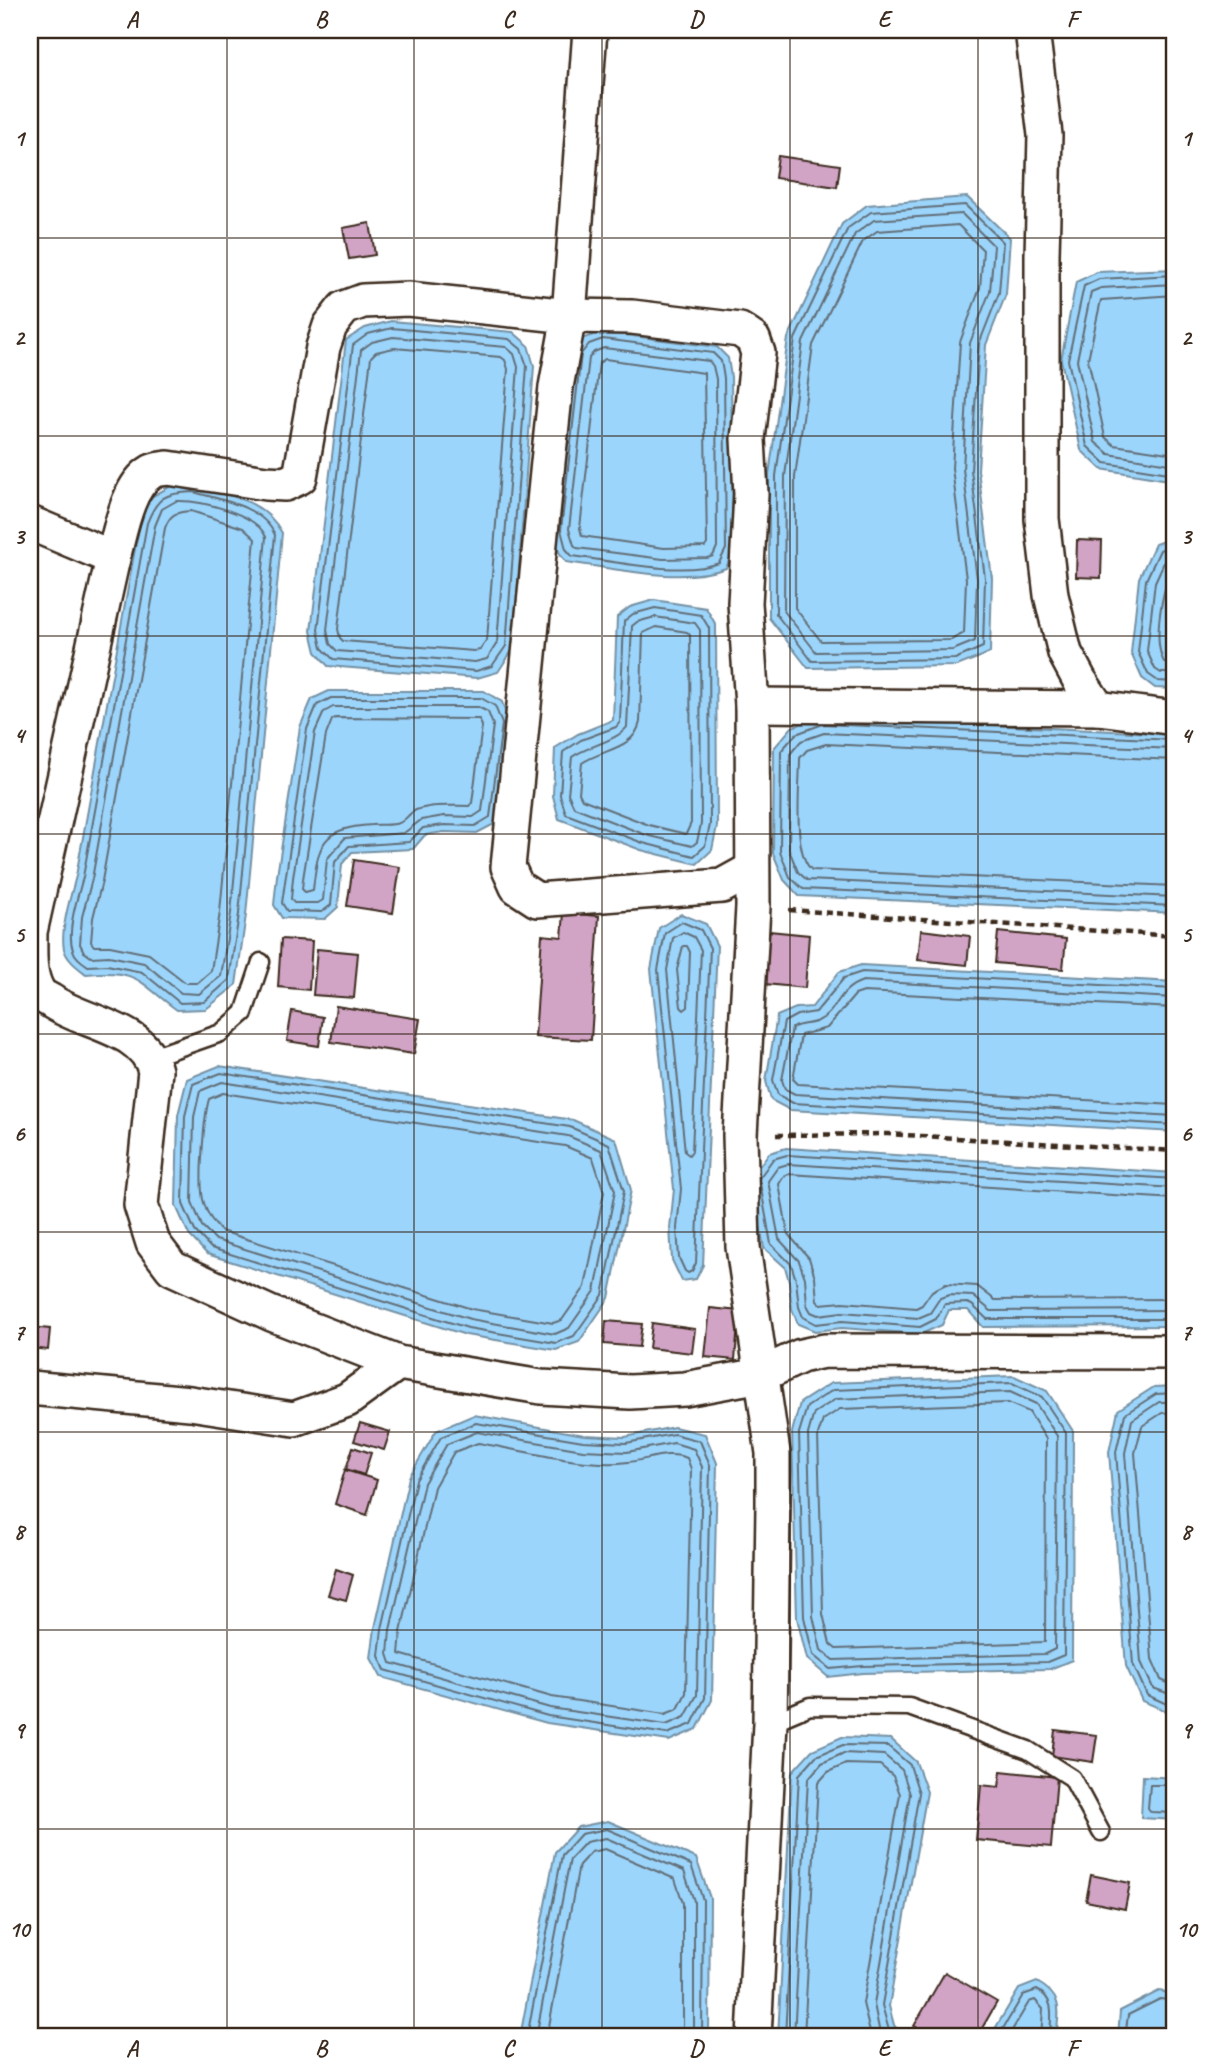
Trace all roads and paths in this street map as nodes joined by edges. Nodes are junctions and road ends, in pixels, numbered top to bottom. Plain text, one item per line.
1 (590, 30) edge
2 (1032, 30) edge
3 (569, 316) junction
4 (30, 523) edge
5 (113, 558) junction
6 (752, 705) junction
7 (1098, 708) junction
8 (1175, 718) edge
9 (751, 870) junction
10 (753, 907) junction
11 (1175, 936) edge
12 (261, 962) dead end
13 (152, 1057) junction
14 (740, 1135) junction
15 (1175, 1151) edge
16 (1175, 1352) edge
17 (398, 1363) junction
18 (761, 1375) junction
19 (30, 1388) edge
20 (770, 1723) junction
21 (1101, 1832) dead end
22 (754, 2037) edge

1 - 3 street
2 - 7 street
3 - 5 street
3 - 6 street
3 - 9 street
4 - 5 street
5 - 13 street
6 - 7 street
6 - 9 street
7 - 8 street
9 - 10 street
10 - 11 path
10 - 14 street
12 - 13 lane
13 - 17 street
14 - 15 path
14 - 18 street
16 - 18 street
17 - 18 street
17 - 19 street
18 - 20 street
20 - 21 lane
20 - 22 street

